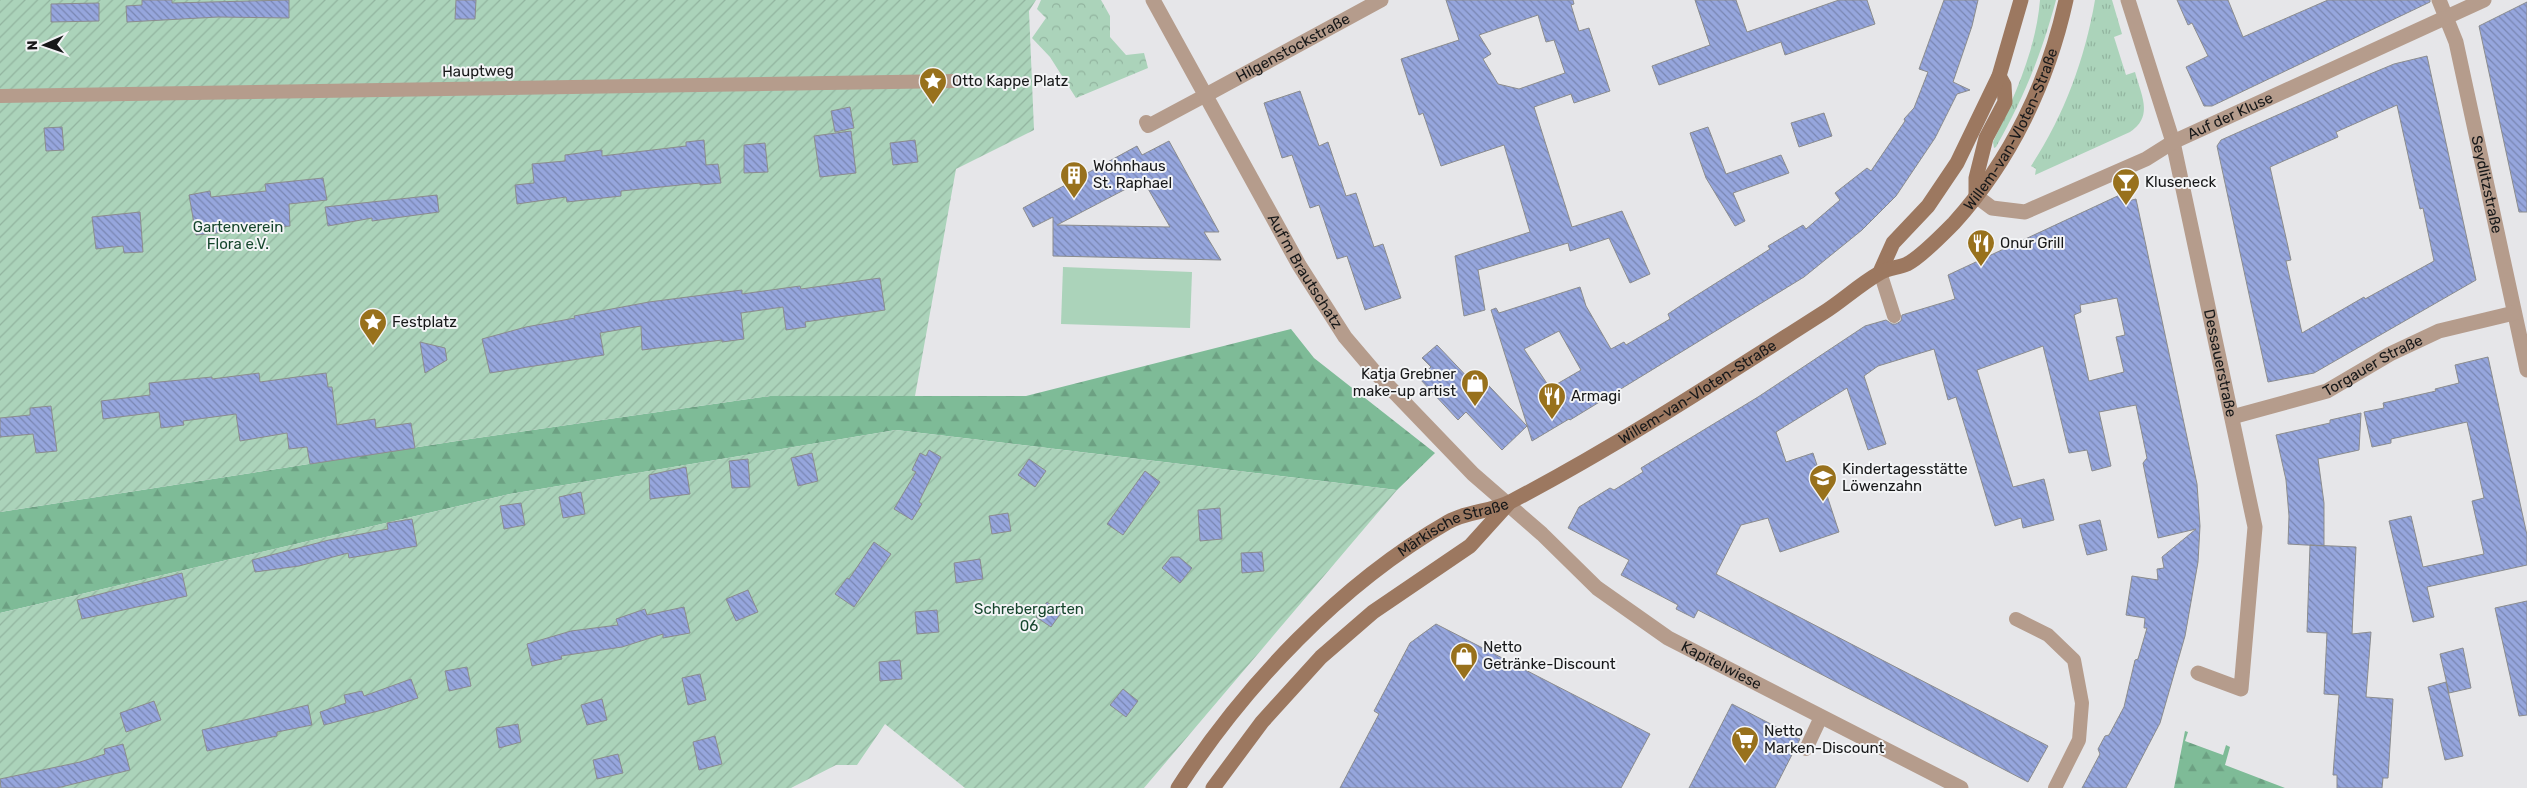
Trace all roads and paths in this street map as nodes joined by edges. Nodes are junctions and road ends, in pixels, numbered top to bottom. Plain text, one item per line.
1 (1153, 0) edge
2 (1380, 0) edge
3 (2021, 0) edge
4 (2066, 0) edge
5 (2128, 0) edge
6 (2439, 0) edge
7 (2484, 0) edge
8 (2447, 18) junction
9 (1999, 76) junction
10 (956, 81) dead end
11 (1206, 95) junction
12 (0, 96) edge
13 (1146, 122) dead end
14 (2173, 142) junction
15 (1976, 196) junction
16 (1880, 272) junction
17 (2514, 313) junction
18 (1894, 316) dead end
19 (2527, 370) edge
20 (2232, 417) junction
21 (1508, 504) junction
22 (2016, 619) dead end
23 (2198, 673) dead end
24 (1821, 717) junction
25 (1806, 749) dead end
26 (1178, 788) edge
27 (1213, 788) edge
28 (1961, 788) edge
29 (2055, 788) edge

1 - 11 street, Auf'm Brautschatz
2 - 11 street, Hilgenstockstraße
3 - 9 main road, Willem-van-Vloten-Straße
4 - 15 main road, Willem-van-Vloten-Straße
5 - 14 street, Dessauerstraße
6 - 8 street, Seydlitzstraße
7 - 8 street, Auf der Kluse
8 - 14 street, Auf der Kluse
8 - 17 street, Seydlitzstraße
9 - 15 main road
9 - 16 main road, Willem-van-Vloten-Straße
10 - 12 lane, Hauptweg
11 - 13 lane
11 - 21 street, Auf'm Brautschatz
14 - 15 street, Auf der Kluse
14 - 20 street, Dessauerstraße
15 - 16 main road, Willem-van-Vloten-Straße
16 - 18 lane
16 - 21 main road, Willem-van-Vloten-Straße
17 - 19 street, Seydlitzstraße
17 - 20 street, Torgauer Straße
20 - 23 street, Dessauerstraße
21 - 24 street, Kapitelwiese
21 - 26 main road, Märkische Straße
21 - 27 main road, Märkische Straße
22 - 29 lane
24 - 25 lane
24 - 28 street, Kapitelwiese

